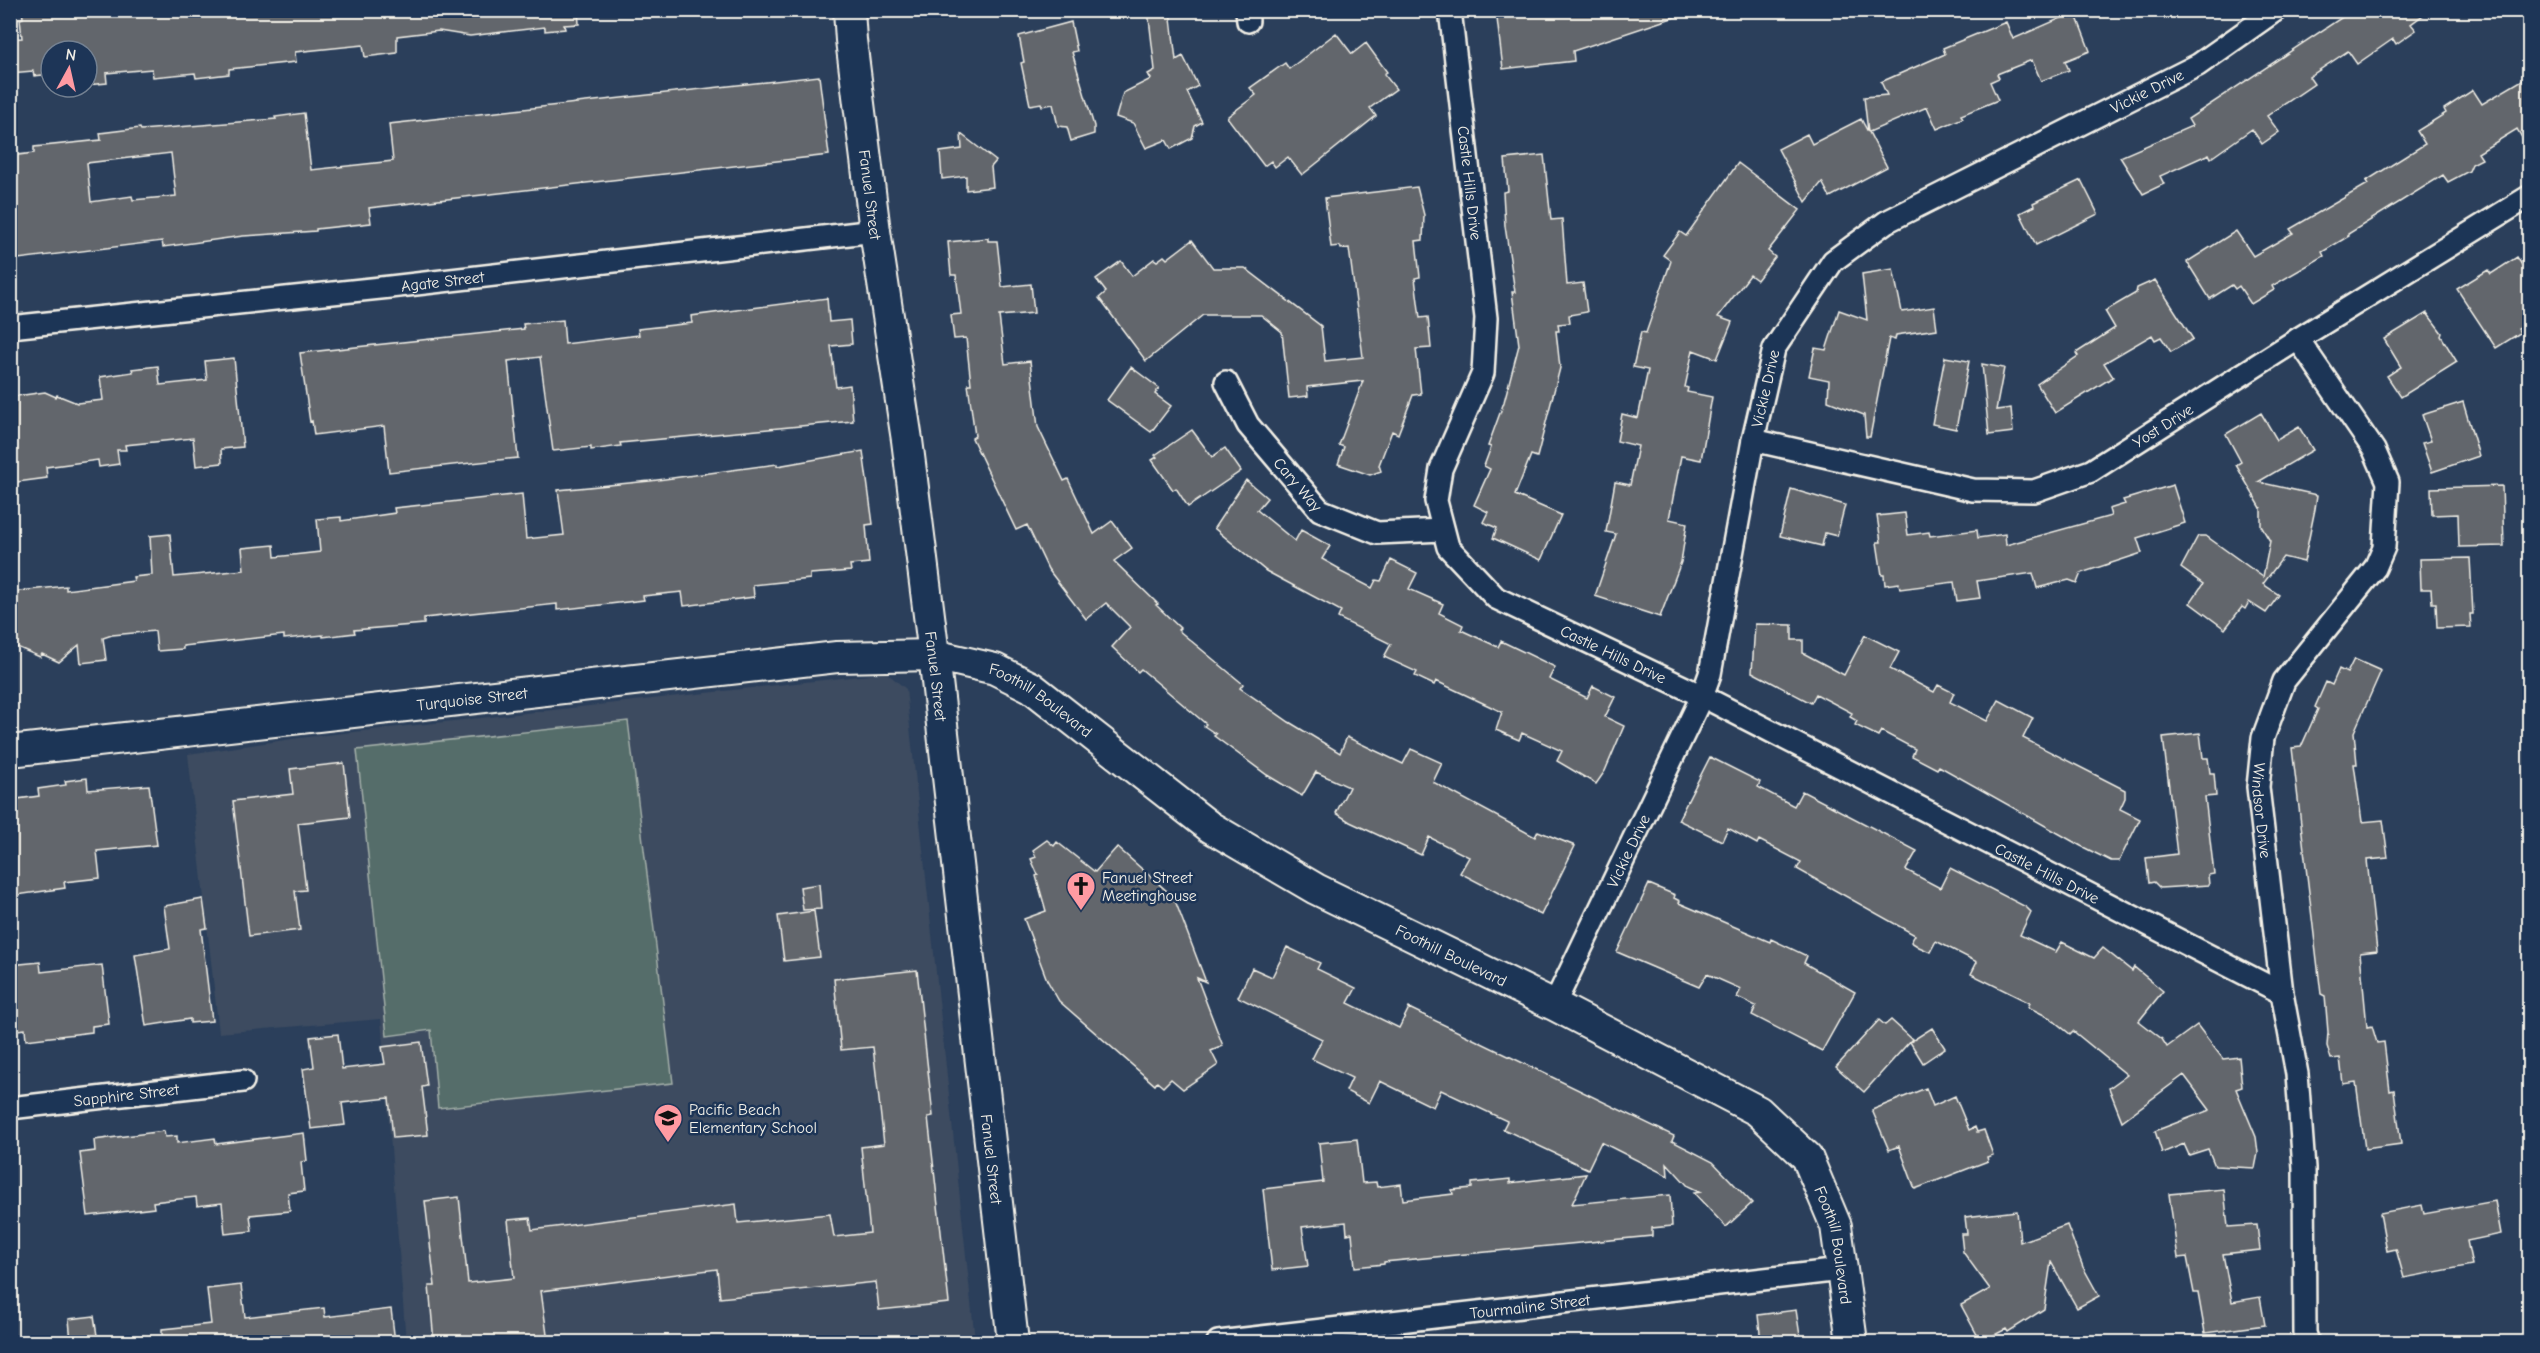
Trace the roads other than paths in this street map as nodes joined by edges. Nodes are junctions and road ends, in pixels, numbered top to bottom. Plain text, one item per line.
1 (849, 10) edge
2 (1450, 10) edge
3 (2276, 10) edge
4 (2529, 196) edge
5 (875, 231) junction
6 (10, 327) edge
7 (2298, 339) junction
8 (1226, 382) dead end
9 (1753, 440) junction
10 (1443, 530) junction
11 (934, 655) junction
12 (1702, 696) junction
13 (10, 751) edge
14 (2282, 993) junction
15 (1554, 1005) junction
16 (243, 1081) dead end
17 (10, 1108) edge
18 (1840, 1270) junction
19 (1013, 1342) edge
20 (1218, 1342) edge
21 (1852, 1342) edge
22 (2308, 1342) edge

1 - 5 main road, Fanuel Street
2 - 10 street, Castle Hills Drive
3 - 9 street, Vickie Drive
4 - 7 street, Yost Drive
5 - 6 street, Agate Street
5 - 11 main road, Fanuel Street
7 - 9 street, Yost Drive
7 - 14 street, Windsor Drive
8 - 10 street, Cary Way
9 - 12 street, Vickie Drive
10 - 12 street, Castle Hills Drive
11 - 13 main road, Turquoise Street
11 - 15 main road, Foothill Boulevard
11 - 19 main road, Fanuel Street
12 - 14 street, Castle Hills Drive
12 - 15 street, Vickie Drive
14 - 22 street, Windsor Drive
15 - 18 main road, Foothill Boulevard
16 - 17 street, Sapphire Street
18 - 20 street, Tourmaline Street
18 - 21 main road, Foothill Boulevard

